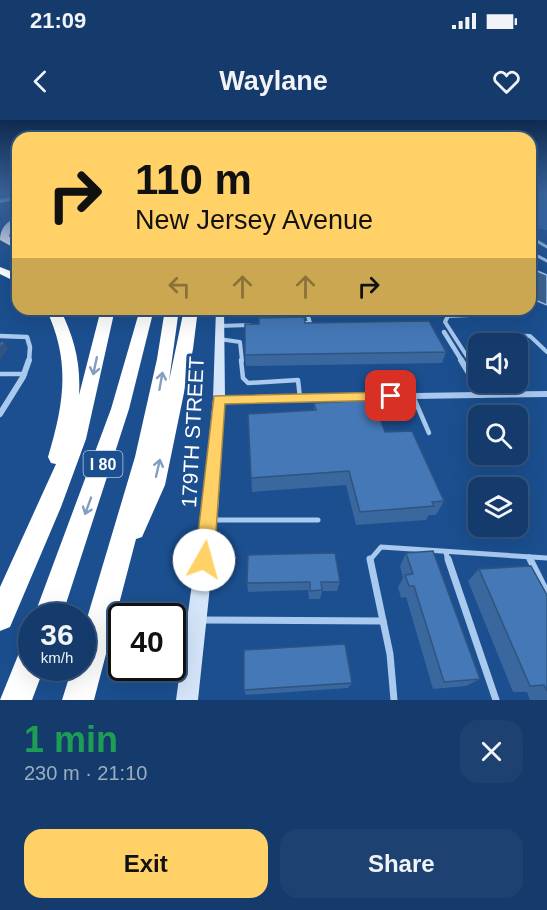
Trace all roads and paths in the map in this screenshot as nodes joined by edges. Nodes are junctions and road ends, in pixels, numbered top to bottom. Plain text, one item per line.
1 (12, 225) edge
2 (12, 244) edge
3 (536, 256) joint
4 (547, 256) edge
5 (547, 261) edge
6 (57, 315) edge
7 (107, 315) edge
8 (145, 315) edge
9 (171, 315) edge
10 (189, 315) edge
11 (220, 315) edge
12 (308, 315) edge
13 (470, 315) dead end
14 (291, 323) edge
15 (251, 325) edge
16 (219, 332) junction
17 (444, 332) dead end
18 (0, 336) edge
19 (528, 336) edge
20 (547, 352) edge
21 (468, 358) edge
22 (0, 374) edge
23 (25, 374) junction
24 (517, 394) joint
25 (482, 395) junction
26 (493, 395) joint
27 (546, 395) edge
28 (412, 396) junction
29 (300, 398) junction
30 (219, 399) junction
31 (0, 414) edge
32 (429, 433) dead end
33 (209, 520) junction
34 (318, 520) dead end
35 (446, 553) junction
36 (529, 557) junction
37 (547, 558) edge
38 (112, 580) junction
39 (547, 593) edge
40 (53, 603) edge
41 (0, 616) edge
42 (197, 620) junction
43 (383, 621) junction
44 (23, 681) edge
45 (16, 700) edge
46 (78, 700) edge
47 (187, 700) edge
48 (394, 700) edge
49 (496, 700) edge

1 - 2 highway
3 - 4 lane
3 - 5 lane
6 - 41 highway
7 -> 41 highway
8 -> 40 highway, I 80
38 -> 9 highway, I 80
38 -> 10 highway
11 - 16 street, 179TH STREET
12 - 14 lane
13 - 21 lane
15 - 16 lane
16 - 29 lane
16 - 30 street, 179TH STREET
17 - 25 street
18 - 23 street
19 - 20 lane
22 - 23 lane
23 - 31 street
24 - 26 street
24 - 27 street
25 - 26 street
25 - 28 street
28 - 29 street
28 - 32 lane
29 - 30 street
30 - 33 street, 179TH STREET
33 - 34 lane
33 - 42 street, 179TH STREET
35 - 36 lane
35 - 43 lane
35 - 49 lane
36 - 37 lane
36 - 39 lane
38 - 46 highway, I 80
42 - 43 lane
42 - 47 street, 179TH STREET
43 - 48 lane
44 - 45 highway

